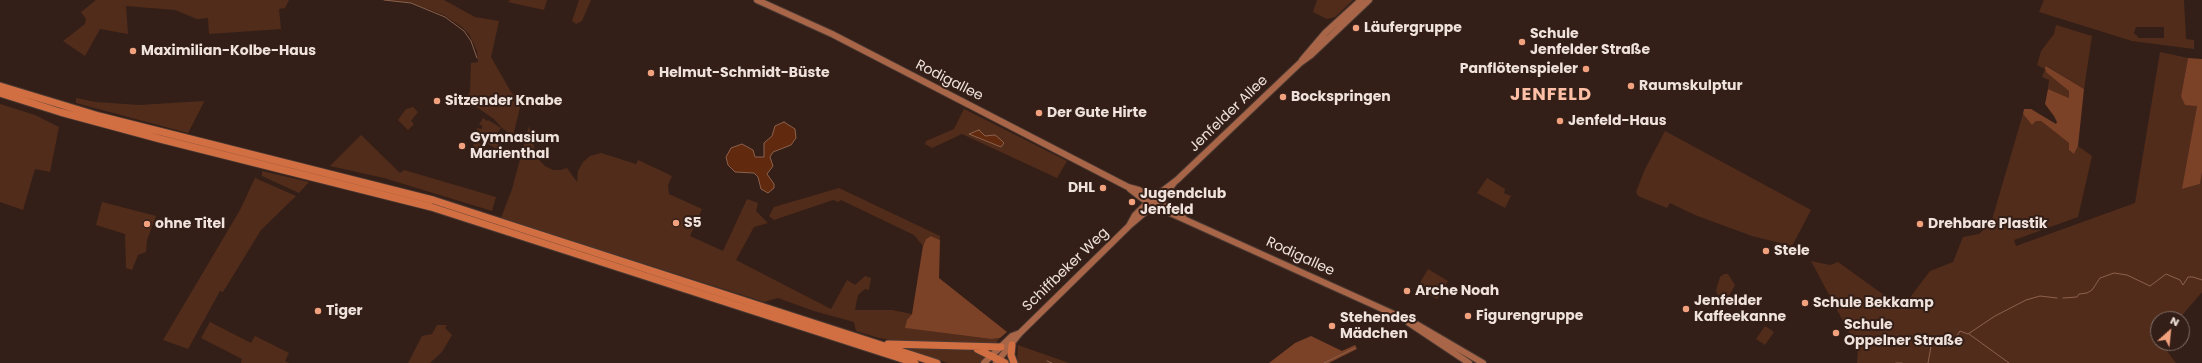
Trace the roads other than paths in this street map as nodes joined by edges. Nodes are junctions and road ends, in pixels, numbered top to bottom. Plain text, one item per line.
1 (757, 0) edge
2 (1361, 0) edge
3 (1369, 0) edge
4 (1300, 63) junction
5 (0, 86) edge
6 (0, 93) edge
7 (1153, 202) junction
8 (1407, 321) junction
9 (1020, 332) junction
10 (870, 341) junction
11 (1012, 345) junction
12 (967, 347) junction
13 (1001, 347) junction
14 (990, 360) edge
15 (1000, 362) edge
16 (915, 363) edge
17 (937, 363) edge
18 (984, 363) edge
19 (1014, 363) edge
20 (1469, 363) edge
21 (1483, 363) edge

1 - 7 main road, Rodigallee
2 - 4 main road, Jenfelder Allee
3 - 4 main road, Jenfelder Allee
4 - 7 main road, Jenfelder Allee
5 - 10 highway
6 - 16 highway
7 - 8 main road, Rodigallee
7 - 9 main road, Schiffbeker Weg
8 - 20 main road, Rodigallee
8 - 21 main road, Rodigallee
9 - 11 main road, Schiffbeker Weg
9 - 13 main road, Schiffbeker Weg
10 - 12 highway
10 - 17 highway
11 - 15 main road, Schiffbeker Weg
11 - 19 highway
12 - 13 highway
12 - 14 highway
13 - 14 main road, Schiffbeker Weg
14 - 15 highway
14 - 18 main road, Schiffbeker Weg

